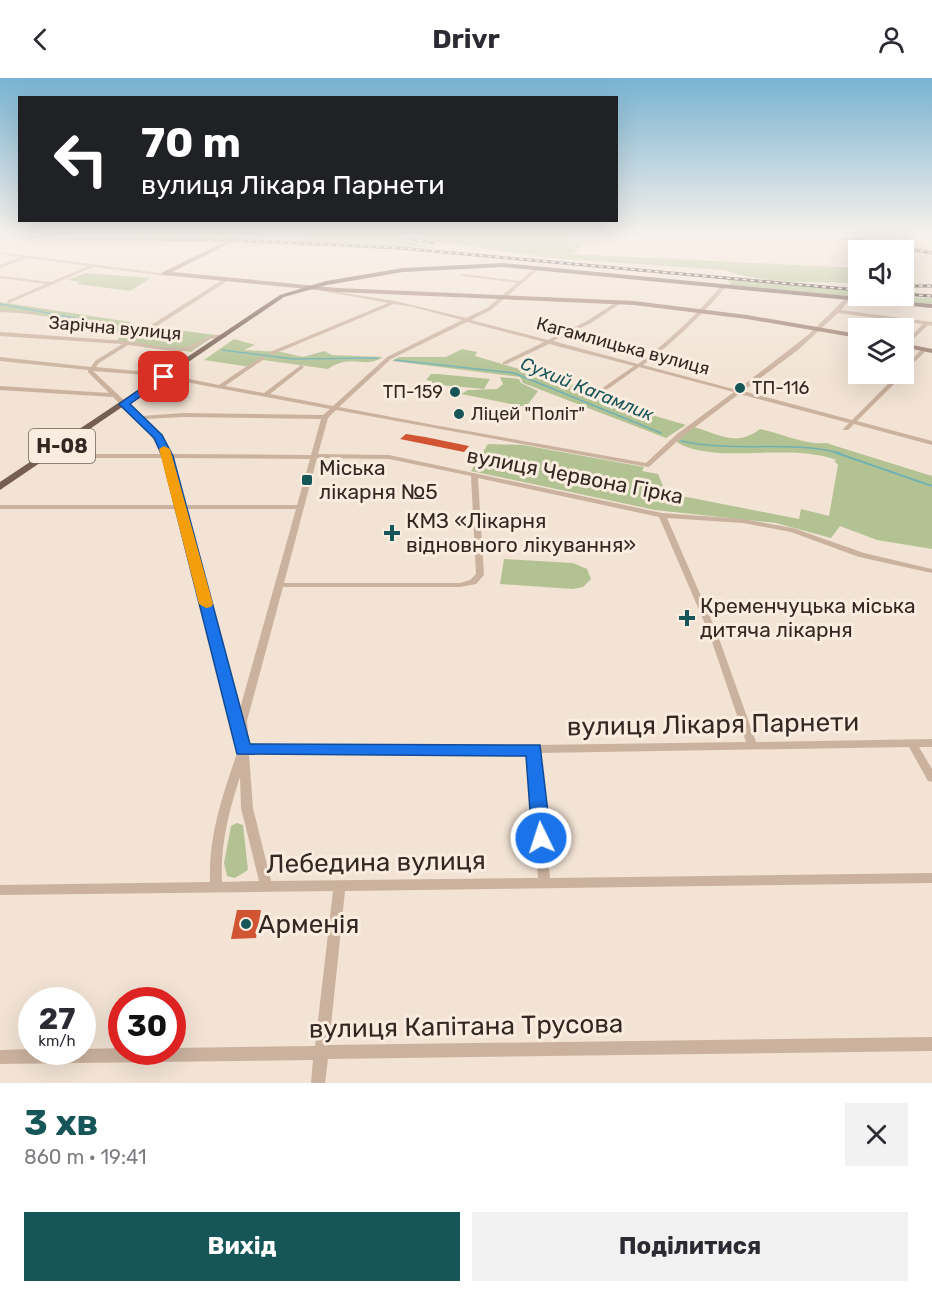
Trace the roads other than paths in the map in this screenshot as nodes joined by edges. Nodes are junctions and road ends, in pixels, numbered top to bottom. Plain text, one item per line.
1 (42, 283) edge
2 (221, 283) edge
3 (246, 283) edge
4 (334, 283) edge
5 (519, 283) edge
6 (694, 283) edge
7 (50, 284) joint
8 (724, 286) junction
9 (304, 288) junction
10 (503, 298) junction
11 (848, 298) edge
12 (848, 299) edge
13 (9, 302) dead end
14 (396, 302) junction
15 (618, 303) junction
16 (914, 304) edge
17 (932, 306) edge
18 (0, 311) edge
19 (703, 311) junction
20 (838, 311) junction
21 (36, 313) dead end
22 (469, 321) junction
23 (929, 323) edge
24 (817, 329) junction
25 (0, 334) edge
26 (848, 334) edge
27 (224, 336) junction
28 (914, 336) edge
29 (549, 342) junction
30 (125, 345) junction
31 (928, 350) edge
32 (272, 353) dead end
33 (262, 358) dead end
34 (0, 359) edge
35 (914, 362) edge
36 (505, 363) dead end
37 (92, 366) junction
38 (640, 366) junction
39 (301, 367) dead end
40 (157, 375) dead end
41 (175, 378) dead end
42 (890, 384) edge
43 (219, 387) junction
44 (0, 388) edge
45 (739, 392) junction
46 (114, 395) junction
47 (265, 395) junction
48 (593, 397) dead end
49 (124, 404) junction
50 (333, 409) junction
51 (325, 417) junction
52 (139, 418) junction
53 (853, 422) junction
54 (846, 429) dead end
55 (932, 443) edge
56 (47, 456) junction
57 (167, 456) junction
58 (314, 457) junction
59 (474, 475) junction
60 (0, 487) edge
61 (0, 507) edge
62 (180, 507) junction
63 (300, 507) junction
64 (662, 515) junction
65 (932, 571) edge
66 (279, 585) junction
67 (241, 735) junction
68 (912, 743) junction
69 (932, 743) edge
70 (752, 745) junction
71 (534, 749) junction
72 (243, 750) junction
73 (932, 778) edge
74 (932, 878) edge
75 (544, 882) junction
76 (340, 885) junction
77 (266, 886) junction
78 (216, 887) junction
79 (0, 890) edge
80 (932, 1044) edge
81 (321, 1052) junction
82 (0, 1057) edge
83 (318, 1083) edge

1 - 7 street
2 - 30 street
3 - 9 street
4 - 9 main road, Н-08
5 - 10 street
6 - 8 main road, Н-08
7 - 13 street
8 - 11 main road, Н-08
8 - 19 street
9 - 10 street
9 - 14 street, Кагамлицька вулиця
9 - 27 main road, Н-08
10 - 15 street
10 - 22 street
12 - 20 street
14 - 22 street, Кагамлицька вулиця
14 - 32 street
15 - 19 street
15 - 29 street
16 - 17 main road, Н-08
18 - 21 street
19 - 24 street
19 - 38 street
20 - 23 street
20 - 24 street
22 - 29 street, Кагамлицька вулиця
22 - 50 street
23 - 28 street
24 - 26 street
24 - 45 street
25 - 30 street, Зарічна вулиця
27 - 30 street, Зарічна вулиця
27 - 49 main road, Н-08
29 - 36 street
29 - 38 street, Кагамлицька вулиця
30 - 37 street
31 - 35 street
33 - 43 street
34 - 37 street
37 - 40 street
37 - 46 street
38 - 45 street, Кагамлицька вулиця
38 - 48 street
39 - 47 street
41 - 43 street
42 - 53 street
43 - 47 street
44 - 46 street
45 - 50 street
45 - 53 street, Кагамлицька вулиця
46 - 49 street
47 - 50 street
49 - 52 street
49 - 56 main road, Н-08
50 - 51 street
51 - 52 street
51 - 58 street
52 - 57 street
53 - 54 street
53 - 55 street, Кагамлицька вулиця
56 - 57 street, вулиця Червона Гірка
56 - 60 main road, Н-08
57 - 58 street, вулиця Червона Гірка
57 - 62 street
58 - 59 street, вулиця Червона Гірка
58 - 63 street
59 - 64 street, вулиця Червона Гірка
59 - 66 street
61 - 62 street
62 - 63 street
62 - 67 street
63 - 66 street
64 - 65 street, вулиця Червона Гірка
64 - 70 street
66 - 67 street
67 - 72 street
68 - 69 street, вулиця Лікаря Парнети
68 - 70 street, вулиця Лікаря Парнети
68 - 73 street
70 - 71 street, вулиця Лікаря Парнети
71 - 72 street, вулиця Лікаря Парнети
71 - 75 street
72 - 77 street
72 - 78 street
74 - 75 street, Лебедина вулиця
75 - 76 street, Лебедина вулиця
76 - 77 street, Лебедина вулиця
76 - 81 street
77 - 78 street, Лебедина вулиця
78 - 79 street, Лебедина вулиця
80 - 81 street, вулиця Капітана Трусова
81 - 82 street, вулиця Капітана Трусова
81 - 83 street

